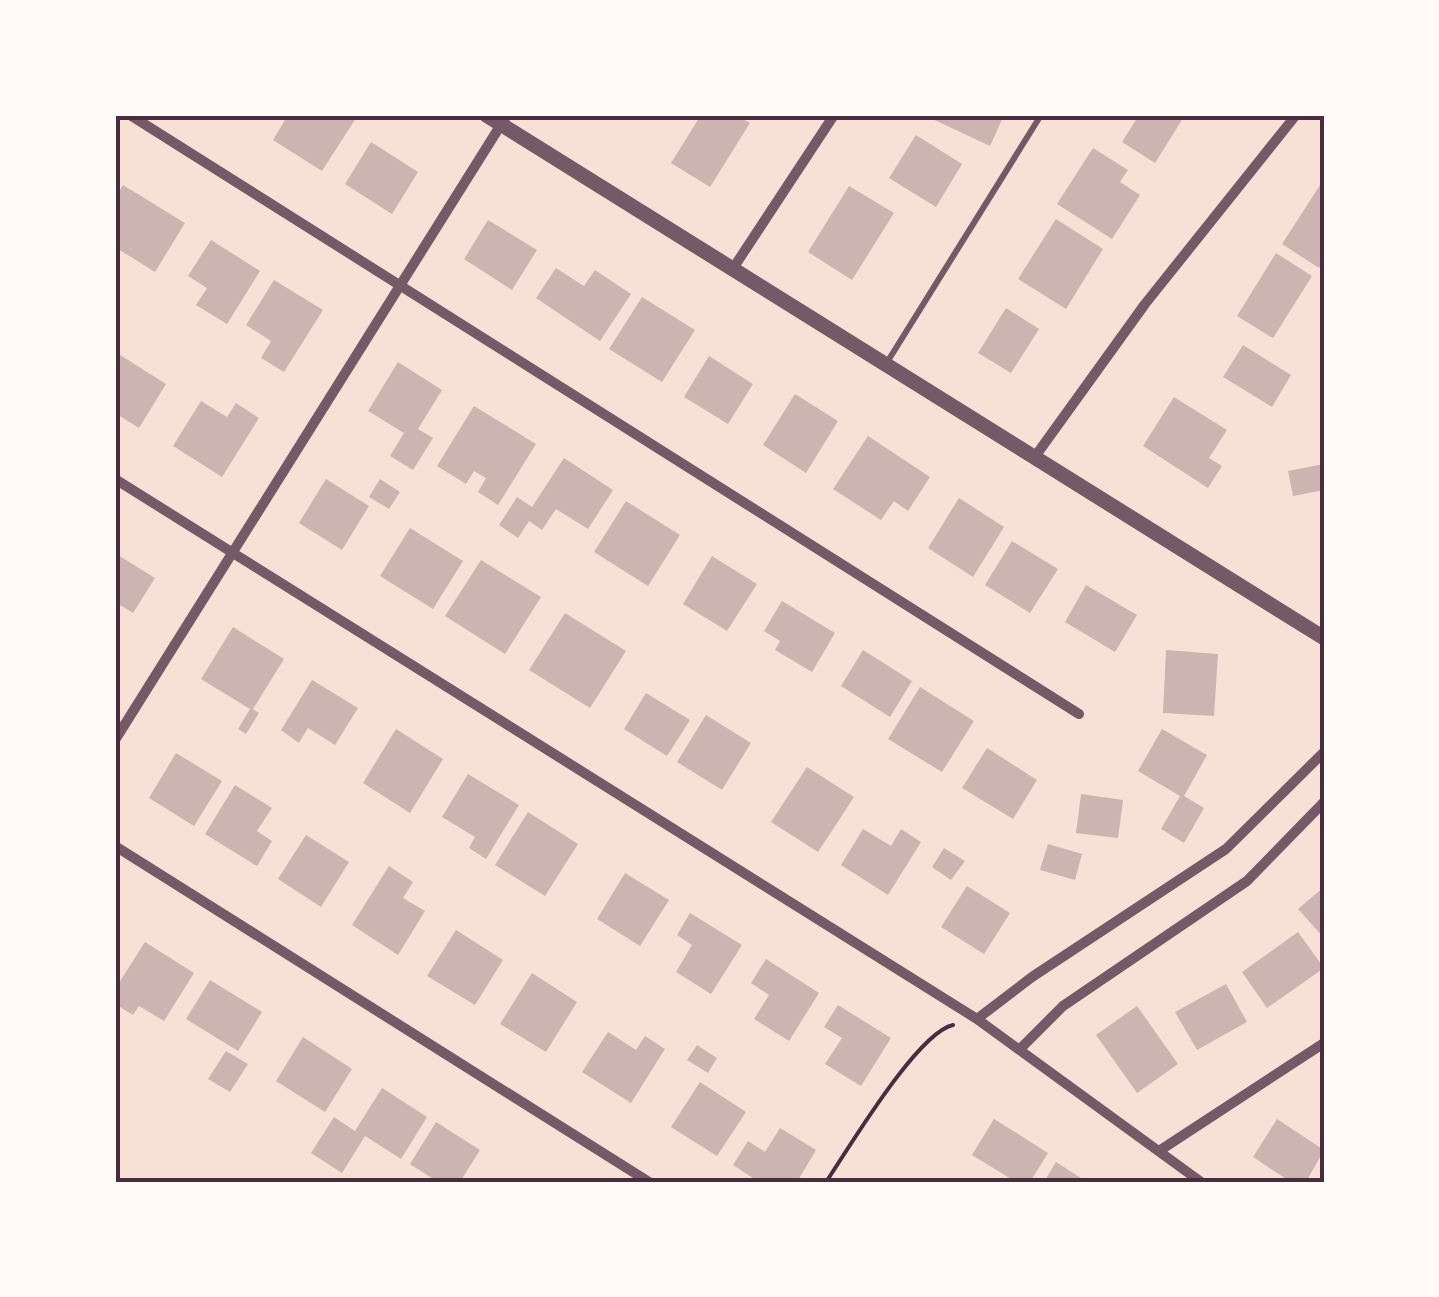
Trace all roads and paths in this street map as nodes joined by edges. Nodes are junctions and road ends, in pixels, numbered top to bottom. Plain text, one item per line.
1 (130, 115) edge
2 (486, 115) edge
3 (834, 115) edge
4 (1041, 115) edge
5 (1296, 115) edge
6 (504, 120) edge
7 (732, 270) junction
8 (399, 287) junction
9 (885, 365) junction
10 (1034, 458) junction
11 (115, 479) edge
12 (232, 553) junction
13 (1324, 638) edge
14 (1079, 714) dead end
15 (115, 740) edge
16 (1324, 752) edge
17 (1324, 802) edge
18 (115, 846) edge
19 (977, 1019) junction
20 (1324, 1044) edge
21 (1020, 1049) junction
22 (1160, 1151) junction
23 (649, 1182) edge
24 (826, 1182) edge
25 (1200, 1182) edge

1 - 8 street
2 - 6 street
3 - 7 street
4 - 9 lane
5 - 10 street
6 - 7 street
6 - 8 street
7 - 9 street
8 - 12 street
8 - 14 street
9 - 10 street
10 - 13 street
11 - 12 street
12 - 15 street
12 - 19 street
16 - 19 street
17 - 21 street
18 - 23 street
19 - 21 street
19 - 24 path
20 - 22 street
21 - 22 street
22 - 25 street

